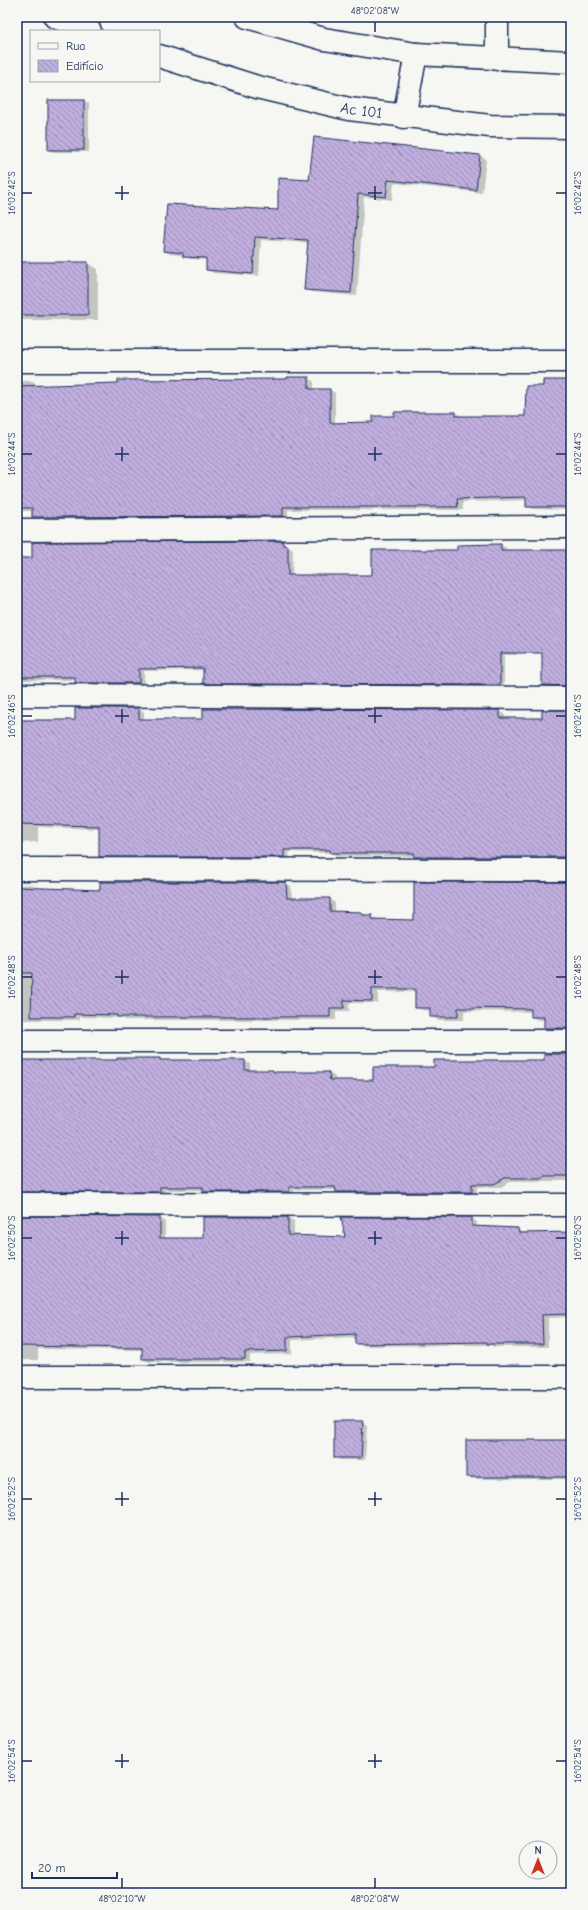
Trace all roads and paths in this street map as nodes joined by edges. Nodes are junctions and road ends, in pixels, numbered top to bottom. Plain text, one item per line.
1 (55, 17) edge
2 (247, 17) edge
3 (497, 17) edge
4 (88, 30) edge
5 (416, 54) junction
6 (160, 56) edge
7 (497, 59) junction
8 (571, 62) edge
9 (404, 117) junction
10 (571, 127) edge
11 (17, 361) edge
12 (571, 361) edge
13 (571, 527) edge
14 (17, 530) edge
15 (17, 695) edge
16 (571, 698) edge
17 (17, 869) edge
18 (571, 870) edge
19 (17, 1041) edge
20 (571, 1041) edge
21 (17, 1204) edge
22 (571, 1205) edge
23 (17, 1377) edge
24 (571, 1377) edge

1 - 4 street
2 - 5 street
3 - 7 street
5 - 7 street
5 - 9 street
6 - 9 street, Ac 101
7 - 8 street
9 - 10 street, Ac 101
11 - 12 street
13 - 14 street
15 - 16 street
17 - 18 street
19 - 20 street
21 - 22 street
23 - 24 street

